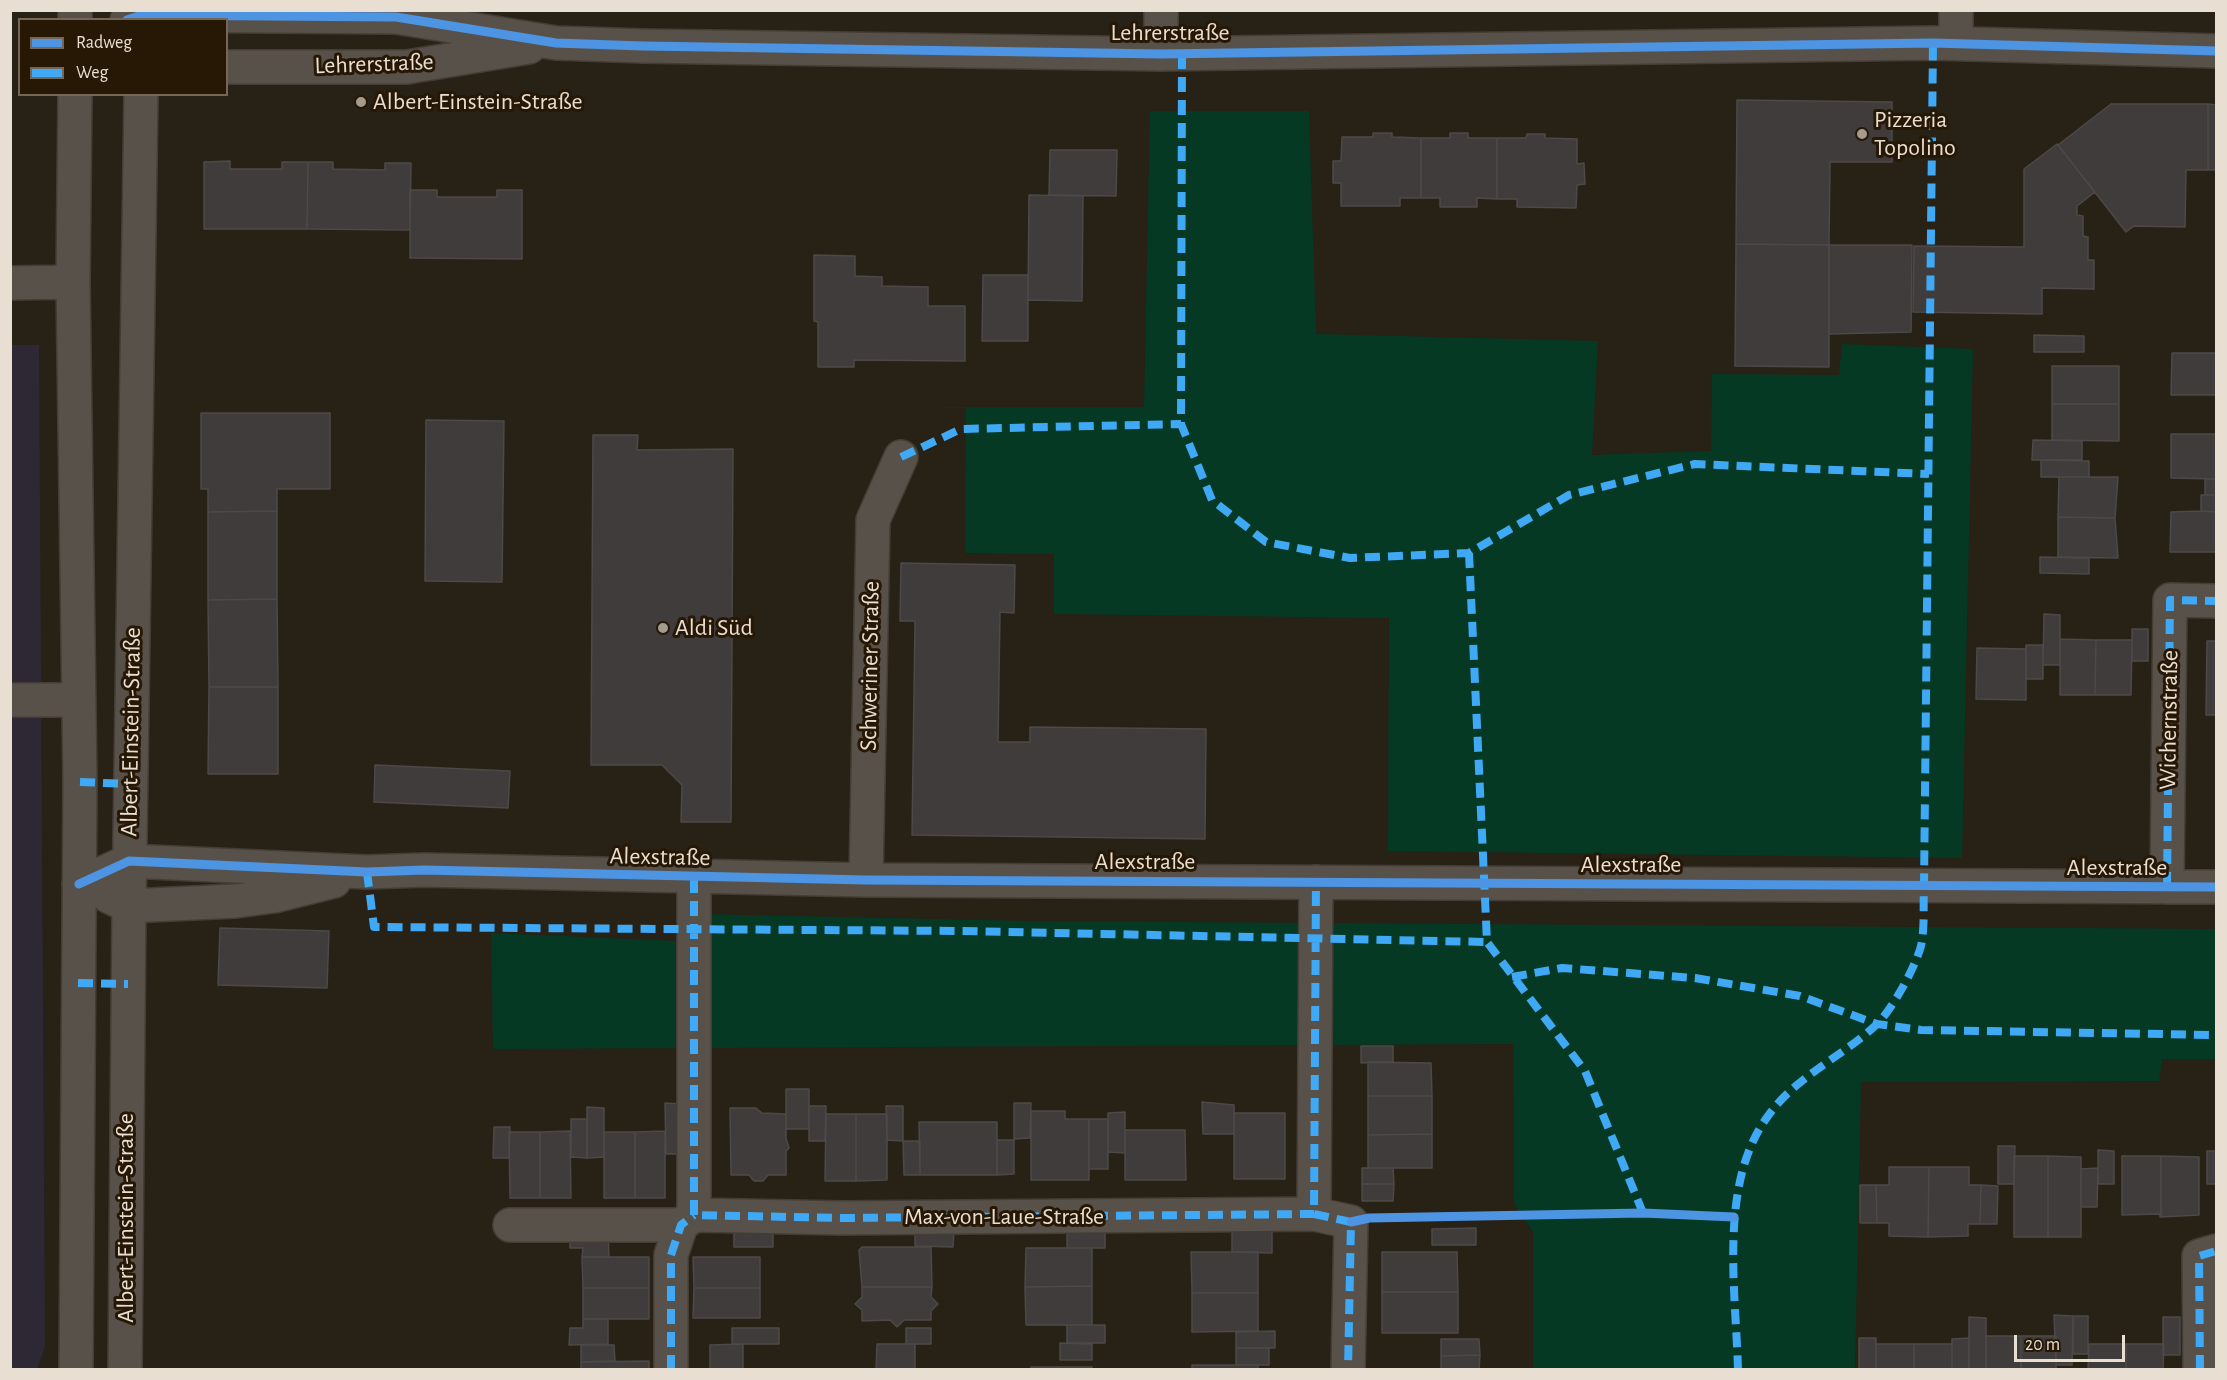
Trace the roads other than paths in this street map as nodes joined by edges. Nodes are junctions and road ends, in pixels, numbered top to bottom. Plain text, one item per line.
1 (1161, 10) edge
2 (1956, 10) edge
3 (138, 16) edge
4 (556, 43) junction
5 (1956, 43) junction
6 (2217, 51) edge
7 (1161, 54) junction
8 (228, 67) edge
9 (75, 96) edge
10 (141, 96) edge
11 (73, 282) junction
12 (10, 283) edge
13 (901, 457) dead end
14 (2217, 601) edge
15 (10, 700) edge
16 (79, 700) junction
17 (129, 861) junction
18 (368, 872) junction
19 (694, 878) junction
20 (866, 880) junction
21 (1316, 882) junction
22 (79, 884) junction
23 (2167, 887) junction
24 (2217, 887) edge
25 (129, 906) junction
26 (1314, 1214) junction
27 (688, 1220) junction
28 (510, 1225) dead end
29 (2217, 1251) edge
30 (76, 1370) edge
31 (125, 1370) edge
32 (671, 1370) edge
33 (1348, 1370) edge
34 (2200, 1370) edge

1 - 7 street
2 - 5 street
3 - 4 street, Lehrerstraße
4 - 7 street, Lehrerstraße
4 - 8 street, Lehrerstraße
5 - 6 street, Lehrerstraße
5 - 7 street, Lehrerstraße
9 - 11 street, Albert-Einstein-Straße
10 - 17 street, Albert-Einstein-Straße
11 - 12 street
11 - 16 street, Albert-Einstein-Straße
13 - 20 street, Schweriner Straße
14 - 23 street, Wichernstraße
15 - 16 street
16 - 22 street, Albert-Einstein-Straße
17 - 18 street, Alexstraße
17 - 22 street, Alexstraße
17 - 25 street, Albert-Einstein-Straße
18 - 19 street, Alexstraße
18 - 25 street, Alexstraße
19 - 20 street, Alexstraße
19 - 27 street
20 - 21 street, Alexstraße
21 - 23 street, Alexstraße
21 - 26 street
22 - 25 street, Alexstraße
22 - 30 street, Albert-Einstein-Straße
23 - 24 street, Alexstraße
25 - 31 street, Albert-Einstein-Straße
26 - 27 street, Max-von-Laue-Straße
26 - 33 street, Max-von-Laue-Straße
27 - 28 street, Max-von-Laue-Straße
27 - 32 street
29 - 34 street

